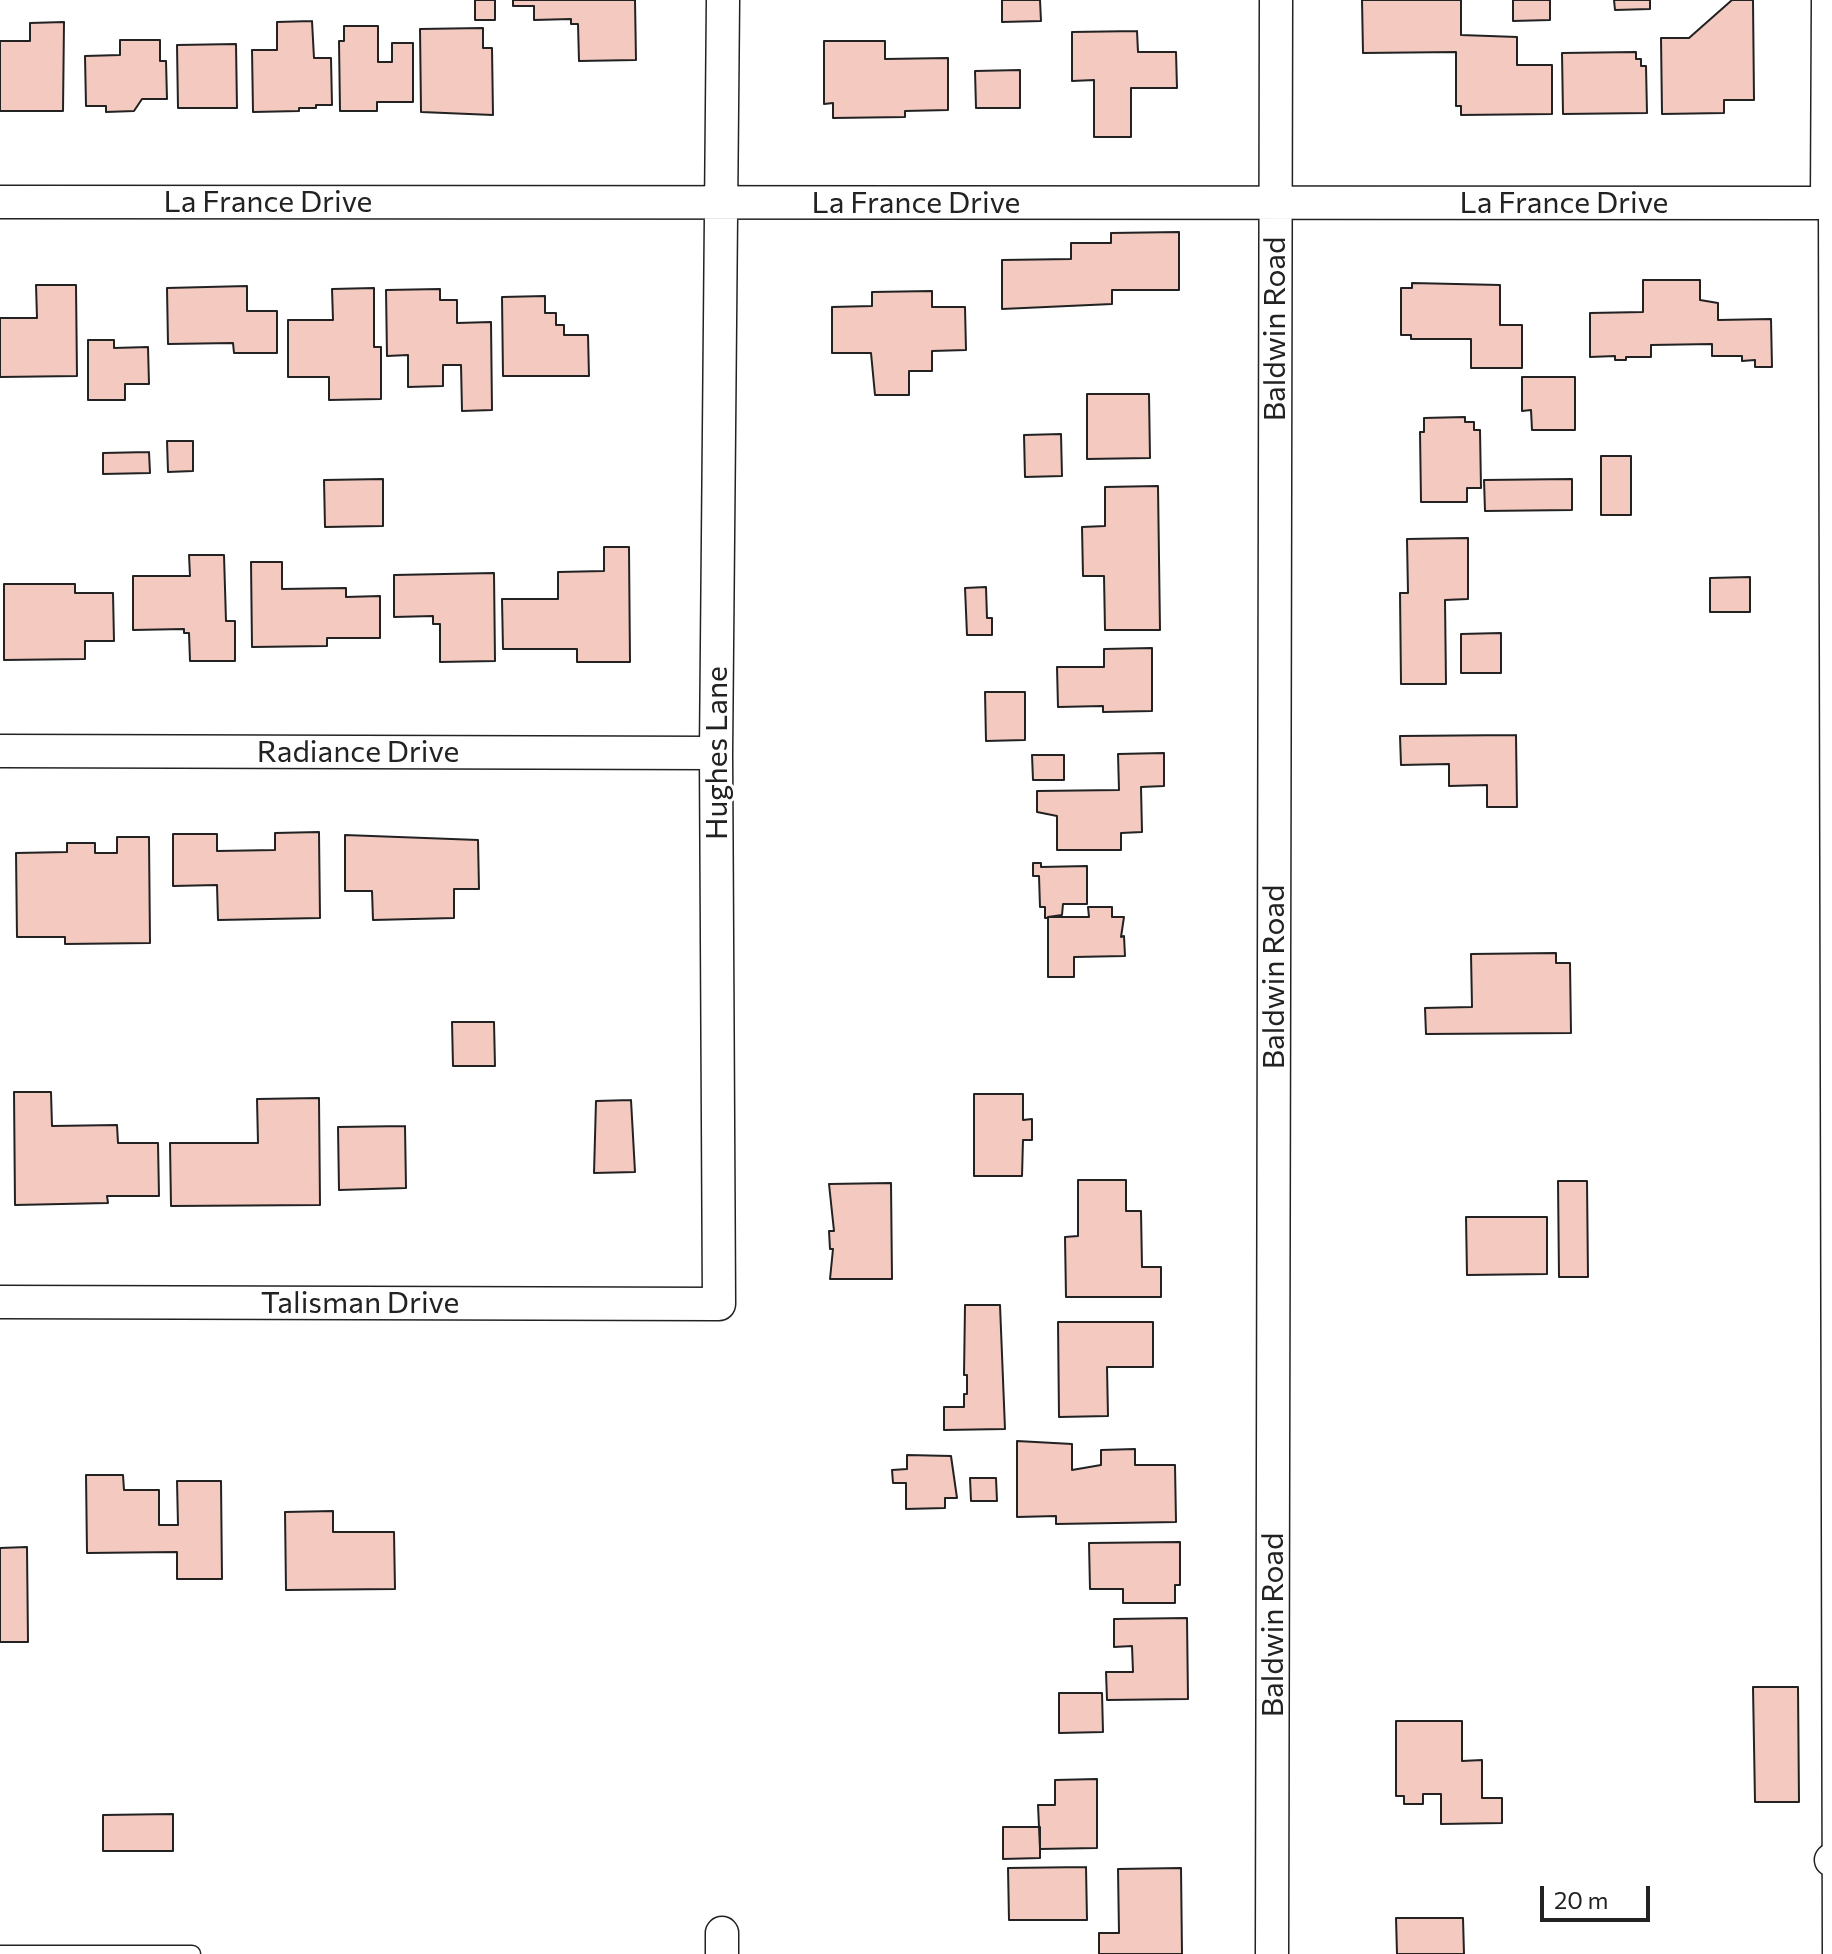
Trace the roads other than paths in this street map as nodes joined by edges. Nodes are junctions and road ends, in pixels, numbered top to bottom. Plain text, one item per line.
1 (723, 0) edge
2 (1276, 0) edge
3 (1828, 0) edge
4 (0, 202) edge
5 (723, 203) junction
6 (1276, 203) junction
7 (1830, 203) edge
8 (0, 751) edge
9 (716, 753) junction
10 (0, 1302) edge
11 (719, 1304) joint
12 (1832, 1860) edge
13 (0, 1954) edge
14 (147, 1954) edge
15 (192, 1954) edge
16 (1272, 1954) edge
17 (1831, 1954) edge

1 - 5 street, Hughes Lane
2 - 6 street, Baldwin Road
3 - 7 street
4 - 5 street, La France Drive
5 - 6 street, La France Drive
5 - 9 street, Hughes Lane
6 - 7 street, La France Drive
6 - 16 street, Baldwin Road
7 - 12 lane
8 - 9 street, Radiance Drive
9 - 11 street, Hughes Lane
10 - 11 street, Talisman Drive
12 - 17 lane
13 - 14 lane
14 - 15 lane

